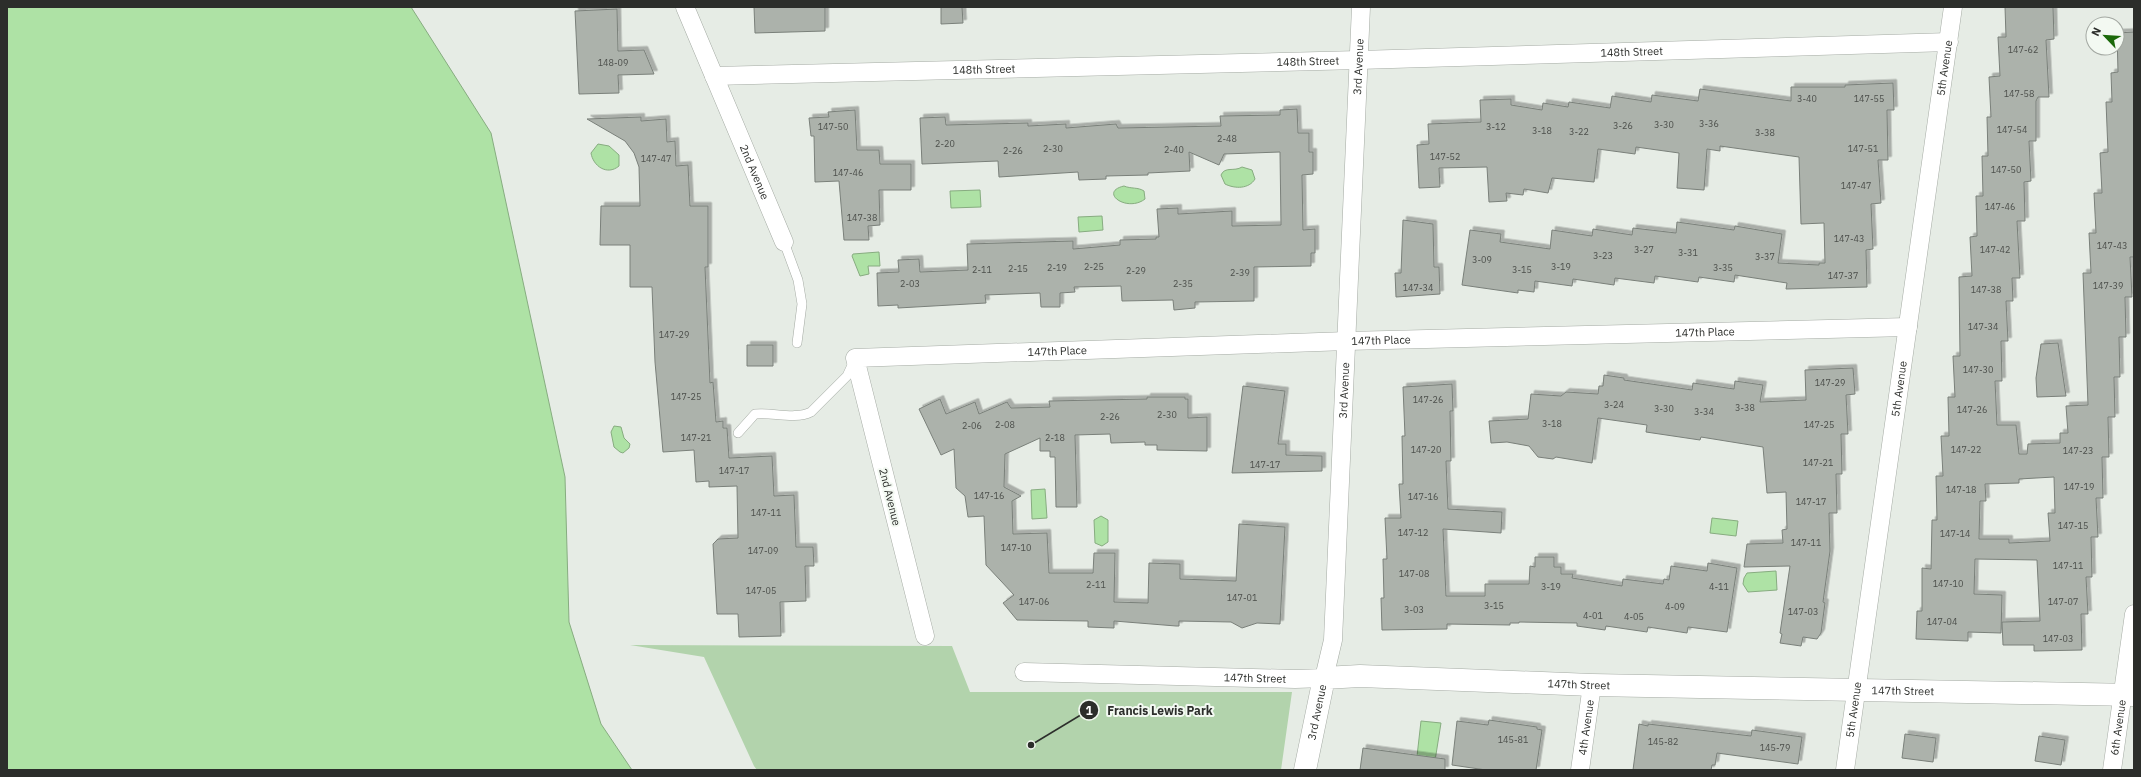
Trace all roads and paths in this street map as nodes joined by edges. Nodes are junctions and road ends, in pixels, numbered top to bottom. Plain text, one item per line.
1 (685, 7) edge
2 (1361, 7) edge
3 (1953, 7) edge
4 (1949, 42) junction
5 (1359, 60) junction
6 (714, 76) junction
7 (784, 242) joint
8 (1908, 327) junction
9 (1347, 341) junction
10 (797, 343) dead end
11 (855, 358) junction
12 (738, 433) dead end
13 (2134, 614) edge
14 (925, 636) dead end
15 (1024, 672) dead end
16 (1324, 678) junction
17 (1592, 685) junction
18 (1857, 689) junction
19 (2128, 695) edge
20 (1305, 770) edge
21 (1580, 770) edge
22 (1845, 770) edge
23 (2112, 770) edge

1 - 6 street, 2nd Avenue
2 - 5 street, 3rd Avenue
3 - 4 street, 5th Avenue
4 - 5 street, 148th Street
4 - 8 street, 5th Avenue
5 - 6 street, 148th Street
5 - 9 street, 3rd Avenue
6 - 7 street, 2nd Avenue
7 - 10 lane, 2nd Avenue
8 - 9 street, 147th Place
8 - 18 street, 5th Avenue
9 - 11 street, 147th Place
9 - 16 street, 3rd Avenue
11 - 12 lane
11 - 14 street, 2nd Avenue
13 - 19 street, 6th Avenue
15 - 16 street, 147th Street
16 - 17 street, 147th Street
16 - 20 street, 3rd Avenue
17 - 18 street, 147th Street
17 - 21 street, 4th Avenue
18 - 19 street, 147th Street
18 - 22 street, 5th Avenue
19 - 23 street, 6th Avenue

